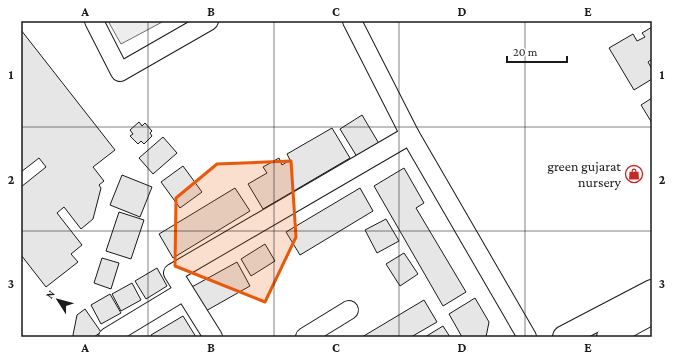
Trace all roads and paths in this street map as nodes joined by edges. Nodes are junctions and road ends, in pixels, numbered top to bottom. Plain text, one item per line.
1 (94, 21) edge
2 (209, 21) edge
3 (352, 21) edge
4 (410, 136) junction
5 (184, 291) junction
6 (652, 291) edge
7 (349, 310) dead end
8 (652, 314) edge
9 (108, 337) edge
10 (213, 337) edge
11 (305, 337) edge
12 (527, 337) edge
13 (564, 337) edge
14 (608, 337) edge

1 - 2 street
3 - 4 street
4 - 5 street
4 - 12 street
5 - 9 street
5 - 10 street
6 - 13 street
7 - 11 street
8 - 14 street

